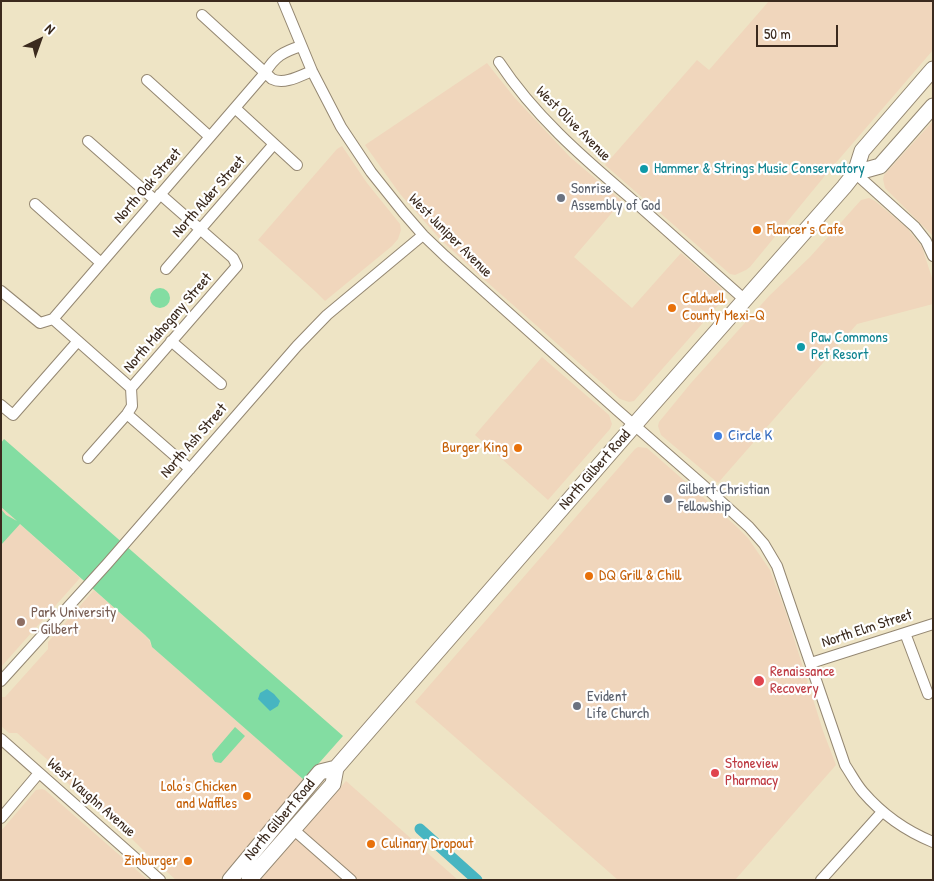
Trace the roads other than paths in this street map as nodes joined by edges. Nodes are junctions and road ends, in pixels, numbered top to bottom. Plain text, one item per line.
1 (283, 1) edge
2 (202, 15) dead end
3 (301, 46) junction
4 (499, 62) dead end
5 (933, 69) edge
6 (312, 71) junction
7 (265, 73) junction
8 (147, 80) dead end
9 (933, 106) edge
10 (235, 108) junction
11 (210, 136) junction
12 (88, 142) dead end
13 (274, 144) junction
14 (297, 165) dead end
15 (856, 174) junction
16 (157, 197) junction
17 (35, 204) dead end
18 (200, 229) junction
19 (423, 235) junction
20 (933, 256) edge
21 (101, 263) junction
22 (166, 269) dead end
23 (3, 296) edge
24 (746, 300) junction
25 (53, 318) junction
26 (78, 341) junction
27 (172, 341) junction
28 (221, 384) dead end
29 (131, 388) junction
30 (1, 405) edge
31 (130, 410) junction
32 (635, 425) junction
33 (88, 458) dead end
34 (190, 469) junction
35 (933, 624) edge
36 (905, 633) junction
37 (811, 663) junction
38 (1, 681) edge
39 (928, 694) dead end
40 (1, 739) edge
41 (336, 768) junction
42 (39, 773) junction
43 (882, 812) junction
44 (1, 818) edge
45 (294, 830) junction
46 (933, 842) edge
47 (160, 880) edge
48 (230, 880) edge
49 (250, 880) edge
50 (351, 880) edge
51 (821, 880) edge

1 - 3 street, West Juniper Avenue
2 - 7 street
3 - 6 street, West Juniper Avenue
3 - 7 street, North Oak Street
4 - 24 street, West Olive Avenue
5 - 15 main road, North Gilbert Road
6 - 7 street
6 - 19 street, West Juniper Avenue
7 - 10 street, North Oak Street
8 - 11 street
9 - 15 main road
10 - 11 street, North Oak Street
10 - 13 street
11 - 16 street, North Oak Street
12 - 16 street
13 - 14 street
13 - 18 street, North Alder Street
15 - 20 street
15 - 24 main road, North Gilbert Road
16 - 18 street
16 - 21 street, North Oak Street
17 - 21 street
18 - 22 street, North Alder Street
18 - 27 street, North Mahogany Street
19 - 32 street, West Juniper Avenue
19 - 34 street, North Ash Street
21 - 25 street, North Oak Street
23 - 25 street
24 - 32 main road, North Gilbert Road
25 - 26 street
26 - 29 street
26 - 30 street
27 - 28 street
27 - 29 street, North Mahogany Street
29 - 31 street
31 - 33 street
31 - 34 street
32 - 37 street, West Juniper Avenue
32 - 41 main road, North Gilbert Road
34 - 38 street, North Ash Street
35 - 36 street, North Elm Street
36 - 37 street, North Elm Street
36 - 39 street
37 - 43 street, West Juniper Avenue
40 - 42 street, West Vaughn Avenue
41 - 45 main road, North Gilbert Road
41 - 48 main road, North Gilbert Road
42 - 44 street
42 - 47 street, West Vaughn Avenue
43 - 46 street, West Juniper Avenue
43 - 51 street
45 - 49 main road, North Gilbert Road
45 - 50 street

